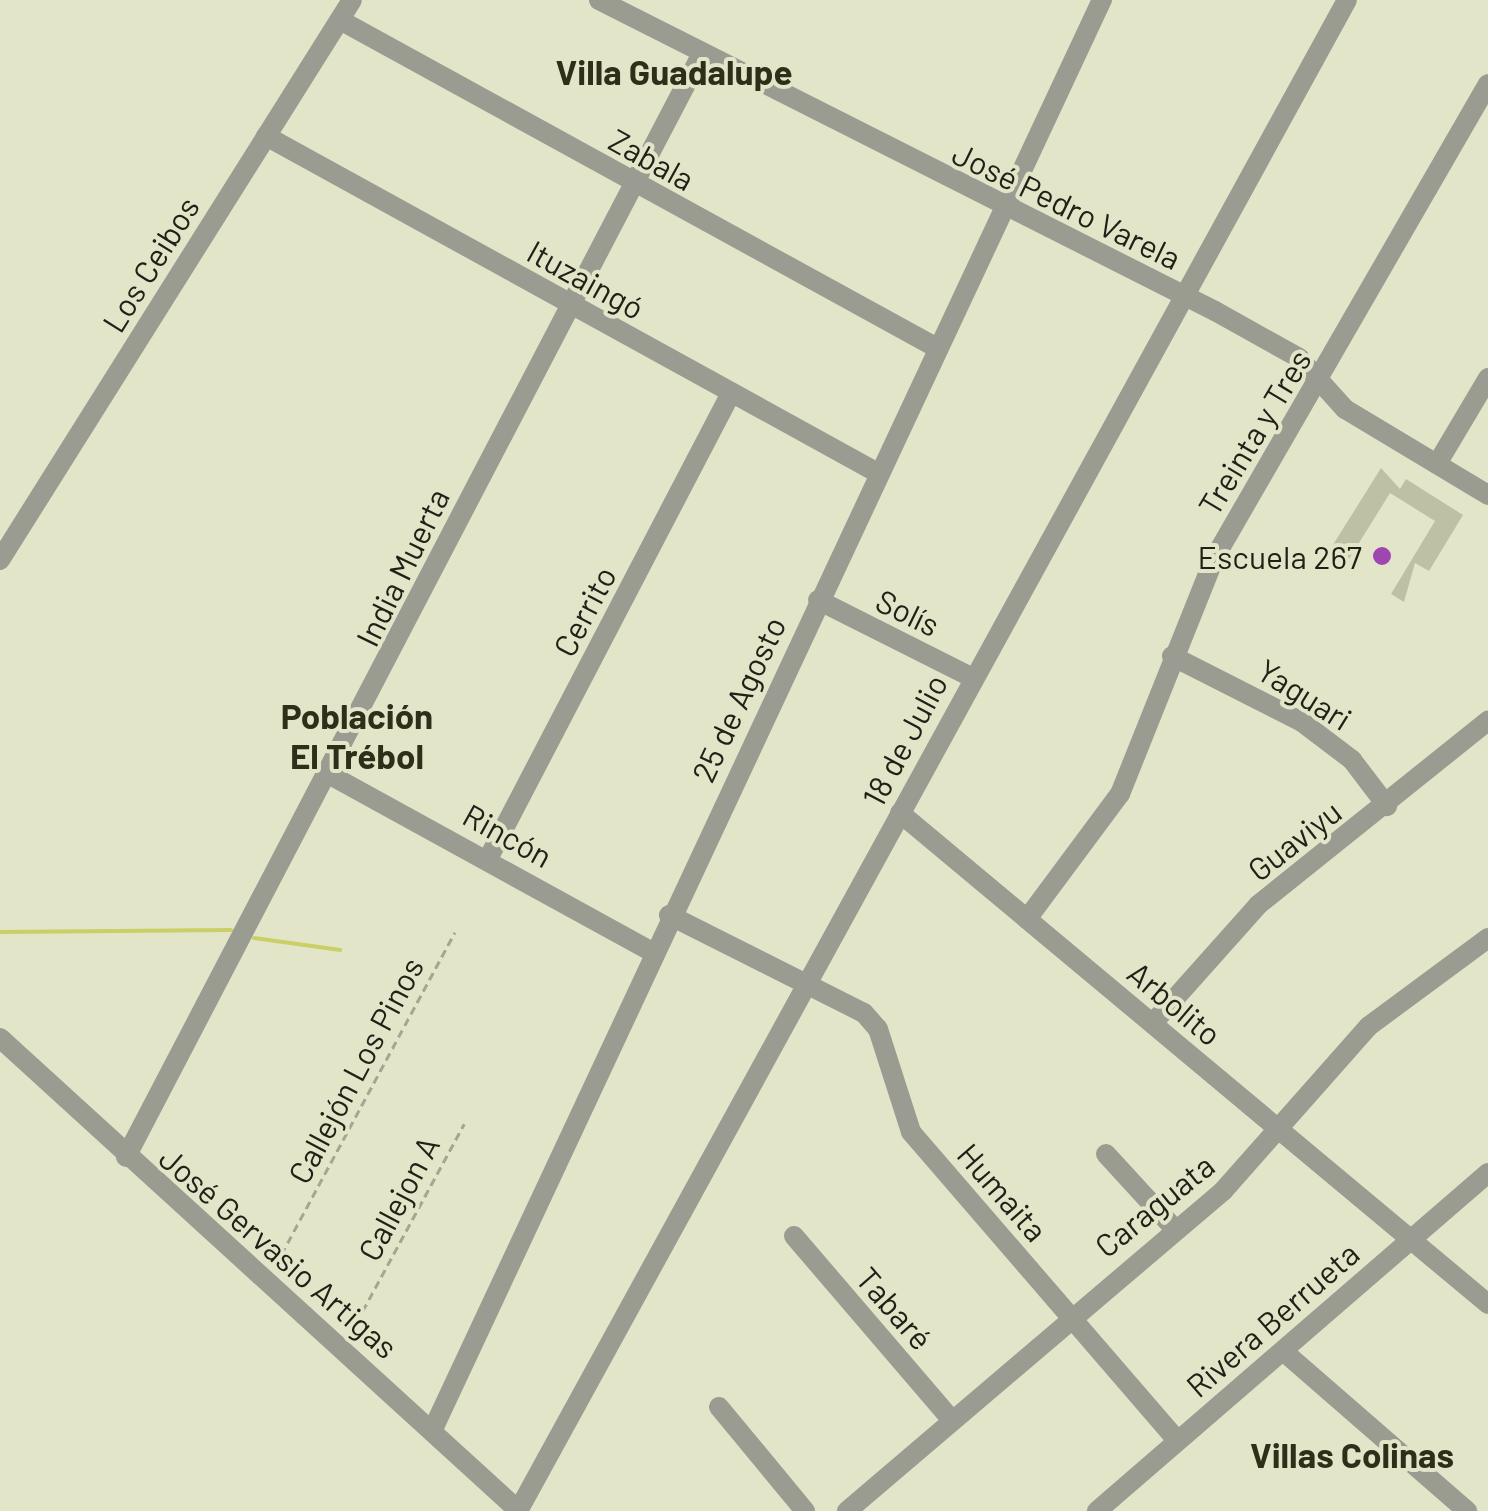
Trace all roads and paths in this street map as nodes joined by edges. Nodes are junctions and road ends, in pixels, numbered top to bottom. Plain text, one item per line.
1 (352, 0) edge
2 (599, 0) edge
3 (1102, 0) edge
4 (1347, 0) edge
5 (340, 20) junction
6 (700, 56) junction
7 (1488, 84) edge
8 (266, 136) junction
9 (629, 181) junction
10 (1006, 209) junction
11 (1186, 296) junction
12 (566, 303) junction
13 (937, 348) junction
14 (1488, 378) edge
15 (1320, 382) junction
16 (731, 393) junction
17 (1437, 464) junction
18 (878, 473) junction
19 (1488, 494) edge
20 (0, 560) edge
21 (818, 600) junction
22 (1172, 656) junction
23 (971, 676) junction
24 (1488, 722) edge
25 (332, 776) junction
26 (1388, 806) junction
27 (900, 813) junction
28 (489, 857) junction
29 (669, 915) junction
30 (1027, 919) junction
31 (454, 932) dead end
32 (1488, 938) edge
33 (652, 952) junction
34 (807, 981) junction
35 (1153, 1024) junction
36 (0, 1038) edge
37 (464, 1124) dead end
38 (1283, 1132) junction
39 (1106, 1154) dead end
40 (126, 1157) junction
41 (1488, 1173) edge
42 (1173, 1227) junction
43 (794, 1236) dead end
44 (1411, 1238) junction
45 (267, 1281) junction
46 (1488, 1304) edge
47 (1069, 1314) junction
48 (342, 1347) junction
49 (1283, 1351) junction
50 (720, 1407) dead end
51 (951, 1419) junction
52 (434, 1428) junction
53 (1177, 1440) junction
54 (519, 1511) edge
55 (805, 1511) edge
56 (847, 1511) edge
57 (1097, 1511) edge
58 (1467, 1511) edge

1 - 5 street, Los Ceibos
2 - 6 street, José Pedro Varela
3 - 10 street, 25 de Agosto
4 - 11 street, 18 de Julio
5 - 8 street, Los Ceibos
5 - 9 street, Zabala
6 - 9 street, India Muerta
6 - 10 street, José Pedro Varela
7 - 15 street, Treinta y Tres
8 - 12 street, Ituzaingó
8 - 20 street, Los Ceibos
9 - 12 street, India Muerta
9 - 13 street, Zabala
10 - 11 street, José Pedro Varela
10 - 13 street, 25 de Agosto
11 - 15 street, José Pedro Varela
11 - 23 street, 18 de Julio
12 - 16 street, Ituzaingó
12 - 25 street, India Muerta
13 - 18 street, 25 de Agosto
14 - 17 street
15 - 17 street, José Pedro Varela
15 - 22 street, Treinta y Tres
16 - 18 street, Ituzaingó
16 - 28 street, Cerrito
17 - 19 street, José Pedro Varela
18 - 21 street, 25 de Agosto
21 - 23 street, Solís
21 - 29 street, 25 de Agosto
22 - 26 street, Yaguari
22 - 30 street, Treinta y Tres
23 - 27 street, 18 de Julio
24 - 26 street, Guaviyu
25 - 28 street, Rincón
25 - 40 street, India Muerta
26 - 35 street, Guaviyu
27 - 30 street, Arbolito
27 - 34 street, 18 de Julio
28 - 33 street, Rincón
29 - 33 street, 25 de Agosto
29 - 34 street
30 - 35 street, Arbolito
31 - 45 path, Callejón Los Pinos
32 - 38 street, Caraguata
33 - 52 street, 25 de Agosto
34 - 47 street, Humaita
34 - 54 street, 18 de Julio
35 - 38 street, Arbolito
36 - 40 street, José Gervasio Artigas
37 - 48 path, Callejon A
38 - 42 street, Caraguata
38 - 44 street, Arbolito
39 - 42 street
40 - 45 street, José Gervasio Artigas
41 - 44 street, Rivera Berrueta
42 - 47 street, Caraguata
43 - 51 street, Tabaré
44 - 46 street, Arbolito
44 - 49 street, Rivera Berrueta
45 - 48 street, José Gervasio Artigas
47 - 51 street, Caraguata
47 - 53 street, Humaita
48 - 52 street, José Gervasio Artigas
49 - 53 street, Rivera Berrueta
49 - 58 street
50 - 55 street
51 - 56 street, Caraguata
52 - 54 street, José Gervasio Artigas
53 - 57 street, Rivera Berrueta

